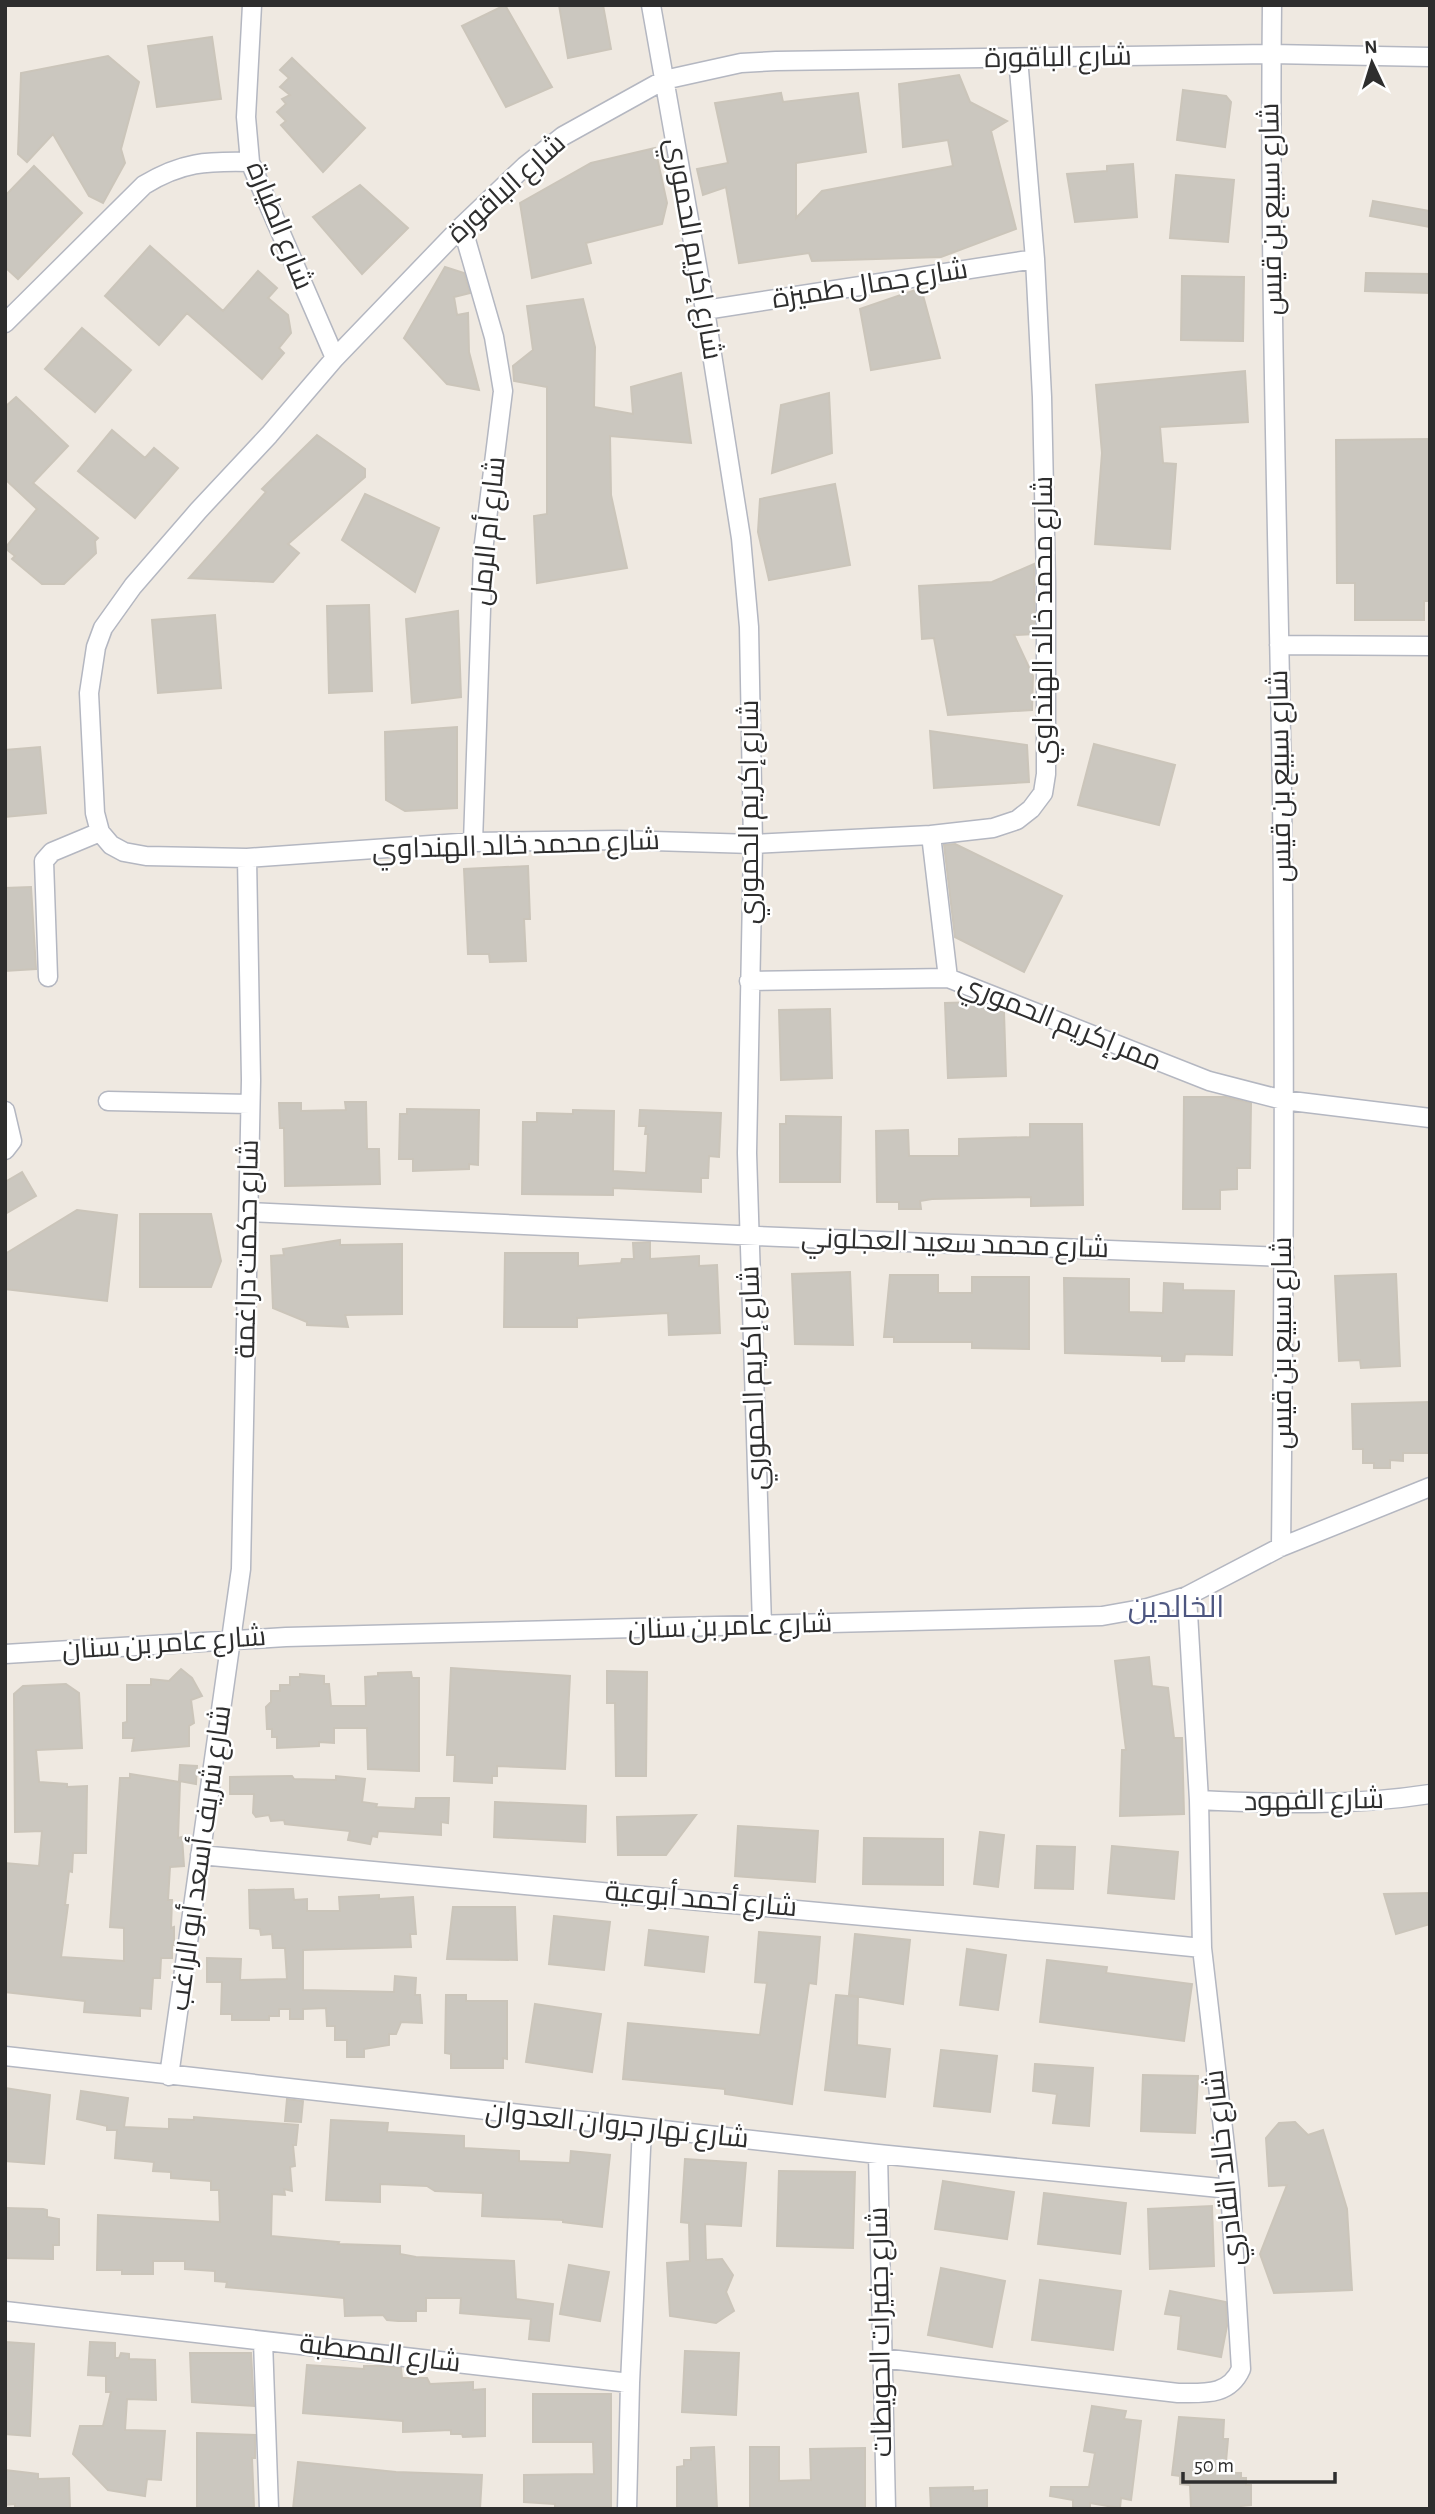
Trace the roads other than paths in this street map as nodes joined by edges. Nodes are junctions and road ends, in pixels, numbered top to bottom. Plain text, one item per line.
1 (252, 5) edge
2 (651, 5) edge
3 (1272, 5) edge
4 (1271, 54) junction
5 (1430, 57) edge
6 (1018, 58) junction
7 (664, 80) junction
8 (250, 162) junction
9 (462, 226) junction
10 (1035, 259) junction
11 (705, 310) junction
12 (5, 323) edge
13 (335, 358) junction
14 (1279, 645) junction
15 (1430, 646) edge
16 (100, 832) junction
17 (931, 835) junction
18 (473, 842) junction
19 (753, 844) junction
20 (247, 858) junction
21 (48, 977) dead end
22 (948, 978) junction
23 (749, 981) junction
24 (1283, 1100) junction
25 (108, 1101) dead end
26 (250, 1104) junction
27 (5, 1111) edge
28 (1430, 1118) edge
29 (5, 1150) edge
30 (248, 1212) junction
31 (749, 1236) junction
32 (1284, 1256) junction
33 (1430, 1487) edge
34 (1281, 1547) junction
35 (1187, 1596) junction
36 (762, 1625) junction
37 (233, 1640) junction
38 (5, 1654) edge
39 (1430, 1794) edge
40 (1199, 1800) junction
41 (200, 1855) junction
42 (1202, 1948) junction
43 (5, 2056) edge
44 (169, 2077) junction
45 (642, 2129) junction
46 (878, 2154) junction
47 (1230, 2189) junction
48 (5, 2311) edge
49 (263, 2341) junction
50 (881, 2358) junction
51 (630, 2383) junction
52 (269, 2509) edge
53 (627, 2509) edge
54 (886, 2509) edge

1 - 8 street, شارع الطيارة
2 - 7 street, شارع إكريم الحموري
3 - 4 street, شارع سبيع بن قيس
4 - 5 street, شارع الباقورة
4 - 6 street, شارع الباقورة
4 - 14 street, شارع سبيع بن قيس
6 - 7 street, شارع الباقورة
6 - 10 street, شارع محمد خالد الهنداوي
7 - 9 street, شارع الباقورة
7 - 11 street, شارع إكريم الحموري
8 - 12 street
8 - 13 street, شارع الطيارة
9 - 13 street, شارع الباقورة
9 - 18 street, شارع أم الرمل
10 - 11 street, شارع جمال طميزة
10 - 17 street, شارع محمد خالد الهنداوي
11 - 19 street, شارع إكريم الحموري
13 - 16 street, شارع الباقورة
14 - 15 street
14 - 24 street, شارع سبيع بن قيس
16 - 20 street
16 - 21 street
17 - 19 street, شارع محمد خالد الهنداوي
17 - 22 street
18 - 19 street, شارع محمد خالد الهنداوي
18 - 20 street, شارع محمد خالد الهنداوي
19 - 23 street, شارع إكريم الحموري
20 - 26 street, شارع حكمت دراغمة
22 - 23 street, ممر إكريم الحموري
22 - 24 street, ممر إكريم الحموري
23 - 31 street, شارع إكريم الحموري
24 - 28 street, ممر إكريم الحموري
24 - 32 street, شارع سبيع بن قيس
25 - 26 street
26 - 30 street, شارع حكمت دراغمة
27 - 29 street
30 - 31 street, شارع محمد سعيد العجلوني
30 - 37 street, شارع حكمت دراغمة
31 - 32 street, شارع محمد سعيد العجلوني
31 - 36 street, شارع إكريم الحموري
32 - 34 street, شارع سبيع بن قيس
33 - 34 street, شارع عامر بن سنان
34 - 35 street, شارع عامر بن سنان
35 - 36 street, شارع عامر بن سنان
35 - 40 street, شارع خالد القادري
36 - 37 street, شارع عامر بن سنان
37 - 38 street, شارع عامر بن سنان
37 - 41 street, شارع شريف أسعد أبو الراغب
39 - 40 street, شارع الفهود
40 - 42 street, شارع خالد القادري
41 - 42 street, شارع أحمد أبوعية
41 - 44 street, شارع شريف أسعد أبو الراغب
42 - 47 street, شارع خالد القادري
43 - 44 street, شارع نهار جروان العدوان
44 - 45 street, شارع نهار جروان العدوان
45 - 46 street, شارع نهار جروان العدوان
45 - 51 street
46 - 47 street, شارع نهار جروان العدوان
46 - 50 street, شارع جفيرات الحويطات
47 - 50 street, شارع خالد القادري
48 - 49 street, شارع المصطبة
49 - 51 street, شارع المصطبة
49 - 52 street
50 - 54 street, شارع جفيرات الحويطات
51 - 53 street

